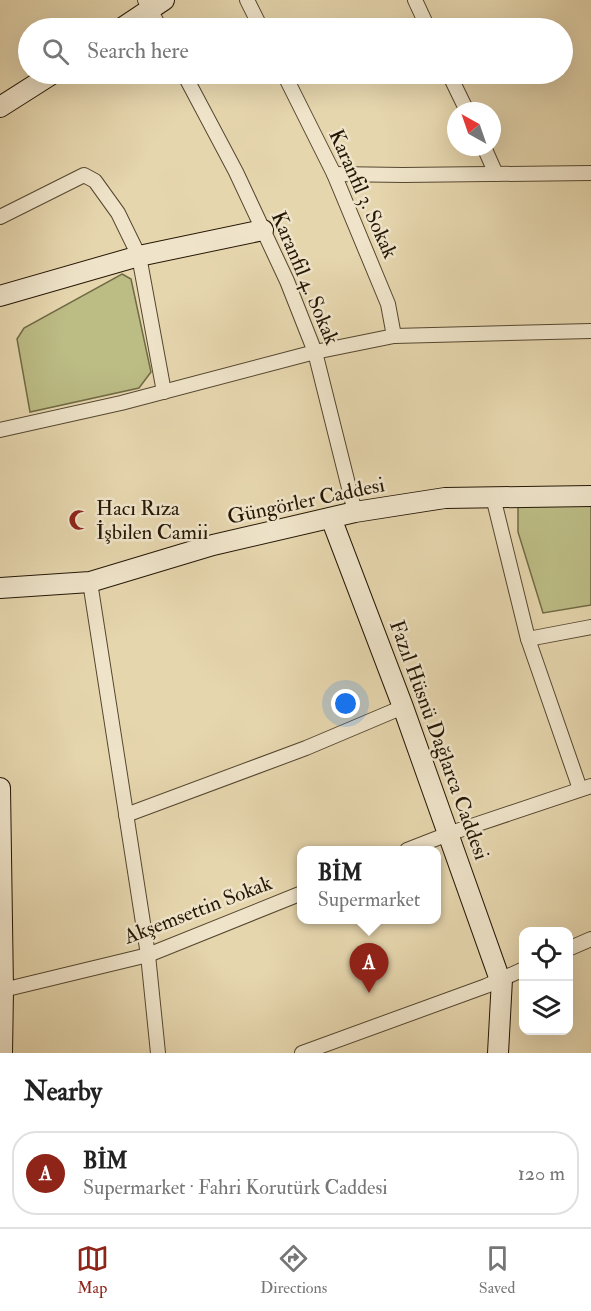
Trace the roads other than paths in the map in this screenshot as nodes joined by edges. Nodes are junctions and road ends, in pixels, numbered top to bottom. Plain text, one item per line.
1 (247, 0) edge
2 (415, 0) edge
3 (153, 3) edge
4 (134, 18) edge
5 (157, 18) edge
6 (256, 18) edge
7 (423, 18) edge
8 (36, 84) edge
9 (189, 84) edge
10 (289, 84) edge
11 (454, 84) edge
12 (463, 102) edge
13 (0, 107) edge
14 (488, 156) edge
15 (591, 172) edge
16 (334, 174) junction
17 (496, 174) junction
18 (0, 218) edge
19 (263, 230) junction
20 (139, 256) junction
21 (0, 296) edge
22 (591, 331) edge
23 (394, 336) junction
24 (315, 352) junction
25 (164, 392) junction
26 (0, 430) edge
27 (591, 496) edge
28 (493, 497) junction
29 (355, 512) junction
30 (331, 518) junction
31 (90, 582) junction
32 (0, 588) edge
33 (591, 627) edge
34 (528, 639) junction
35 (403, 707) junction
36 (0, 788) edge
37 (586, 788) edge
38 (126, 815) junction
39 (448, 834) junction
40 (417, 846) edge
41 (297, 895) edge
42 (591, 939) edge
43 (573, 948) edge
44 (148, 955) junction
45 (519, 971) edge
46 (501, 980) junction
47 (3, 990) junction
48 (2, 1053) edge
49 (158, 1053) edge
50 (302, 1053) edge
51 (498, 1053) edge

1 - 6 street
2 - 7 street
3 - 4 street
3 - 5 street
8 - 13 street
9 - 19 street, Karanfil 4. Sokak
10 - 16 street, Karanfil 3. Sokak
11 - 12 street
14 - 17 street
15 - 17 street
16 - 17 street
16 - 23 street, Karanfil 3. Sokak
18 - 20 street
19 - 20 street
19 - 24 street, Karanfil 4. Sokak
20 - 21 street
20 - 25 street
22 - 23 street
23 - 24 street
24 - 25 street
24 - 29 street, Karanfil 4. Sokak
25 - 26 street
27 - 28 street, Güngörler Caddesi
28 - 29 street, Güngörler Caddesi
28 - 34 street
29 - 30 street, Güngörler Caddesi
30 - 31 street, Güngörler Caddesi
30 - 35 street, Fazıl Hüsnü Dağlarca Caddesi
31 - 32 street, Güngörler Caddesi
31 - 38 street
33 - 34 street
34 - 37 street
35 - 38 street
35 - 39 street, Fazıl Hüsnü Dağlarca Caddesi
36 - 47 street
37 - 39 street
38 - 44 street
39 - 40 street
39 - 46 street, Fazıl Hüsnü Dağlarca Caddesi
41 - 44 street, Akşemsettin Sokak
42 - 43 street
44 - 47 street, Akşemsettin Sokak
44 - 49 street
45 - 46 street
46 - 50 street
46 - 51 street, Fazıl Hüsnü Dağlarca Caddesi
47 - 48 street

